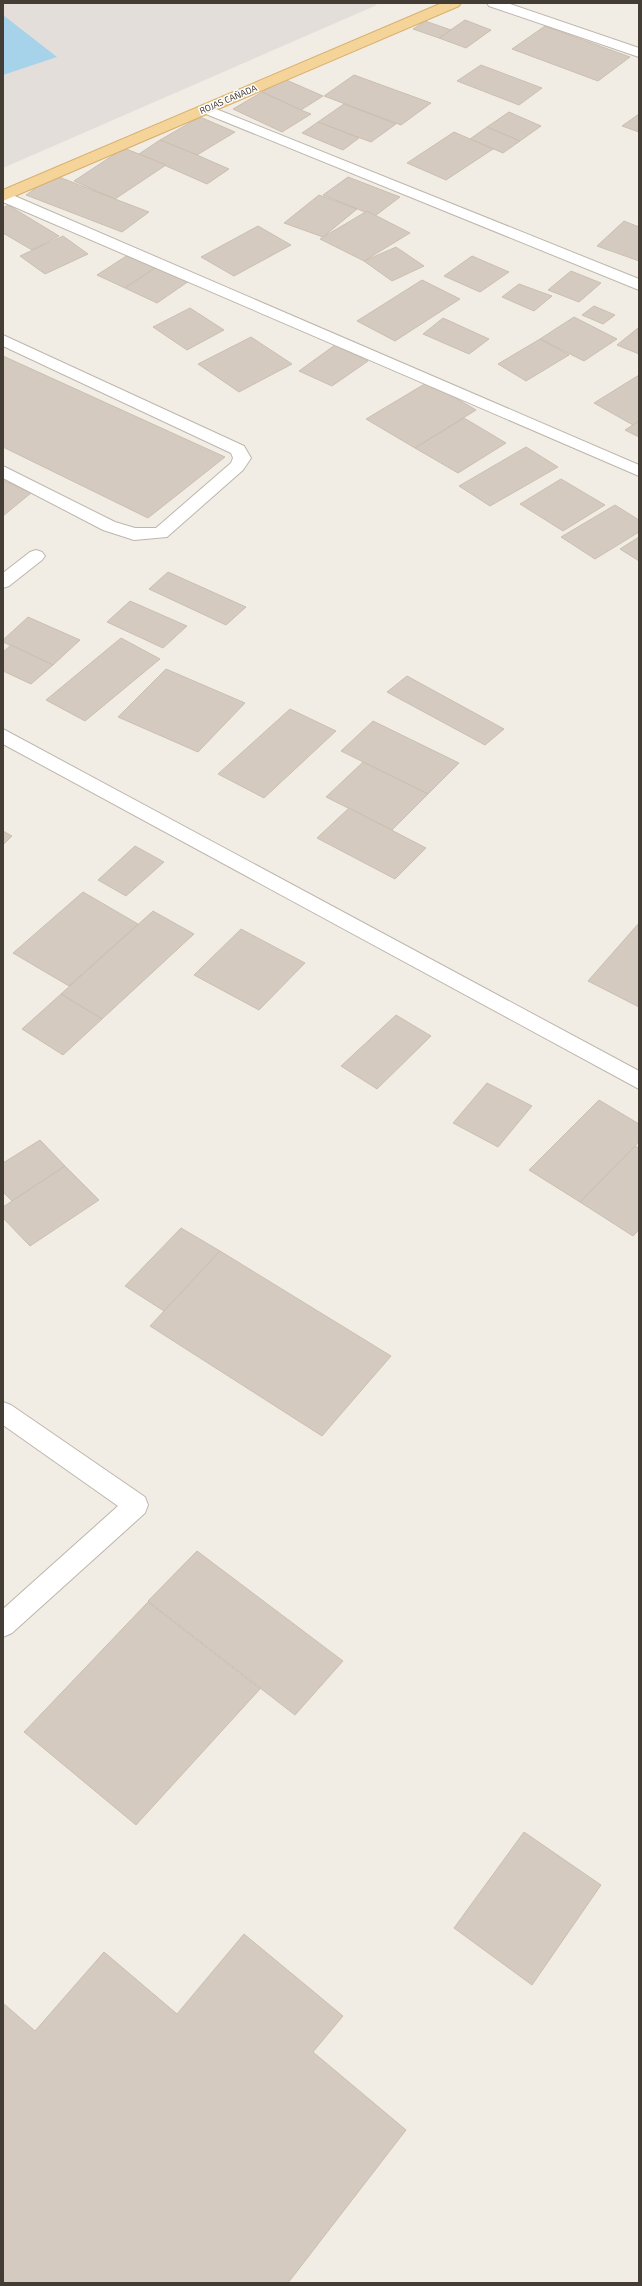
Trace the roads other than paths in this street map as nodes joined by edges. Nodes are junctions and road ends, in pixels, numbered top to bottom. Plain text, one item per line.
1 (454, 3) edge
2 (494, 3) edge
3 (639, 53) edge
4 (206, 109) junction
5 (3, 196) edge
6 (639, 285) edge
7 (3, 340) edge
8 (3, 471) edge
9 (639, 471) edge
10 (36, 556) dead end
11 (3, 582) edge
12 (3, 736) edge
13 (639, 1081) edge
14 (3, 1412) edge
15 (3, 1625) edge

1 - 4 main road, ROJAS CAÑADA
2 - 3 street
4 - 5 main road, ROJAS CAÑADA
4 - 6 street
5 - 9 street
7 - 8 street
10 - 11 street
12 - 13 street
14 - 15 street

